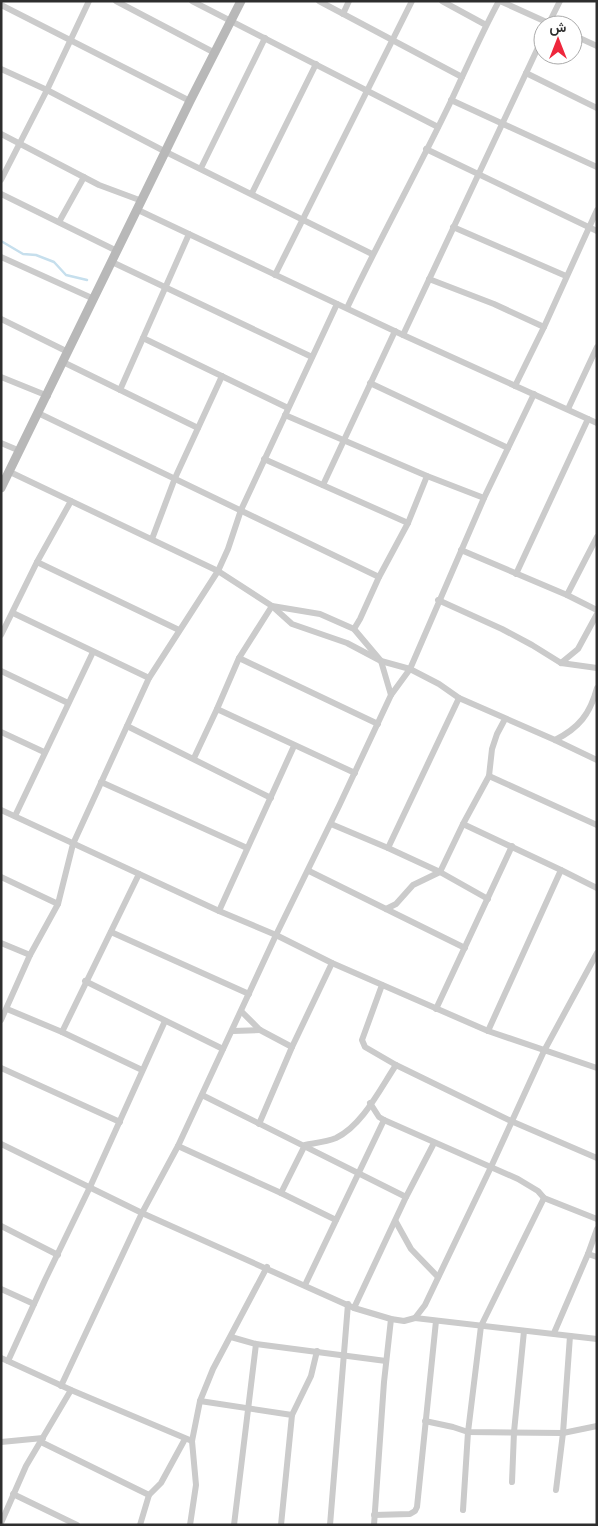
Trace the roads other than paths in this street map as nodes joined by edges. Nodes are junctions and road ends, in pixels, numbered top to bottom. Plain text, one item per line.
1 (89, 1) edge
2 (116, 1) edge
3 (192, 1) edge
4 (241, 1) edge
5 (319, 1) edge
6 (349, 1) edge
7 (412, 1) edge
8 (442, 1) edge
9 (500, 1) edge
10 (560, 1) edge
11 (1, 5) edge
12 (343, 14) junction
13 (554, 15) edge
14 (533, 16) edge
15 (231, 21) junction
16 (486, 24) junction
17 (265, 38) junction
18 (583, 39) edge
19 (393, 40) junction
20 (70, 42) junction
21 (597, 46) edge
22 (216, 53) junction
23 (533, 58) edge
24 (316, 64) junction
25 (1, 69) edge
26 (526, 73) junction
27 (462, 77) junction
28 (47, 90) junction
29 (368, 90) junction
30 (451, 100) junction
31 (190, 101) junction
32 (597, 108) edge
33 (502, 124) junction
34 (438, 127) junction
35 (1, 134) edge
36 (20, 143) junction
37 (426, 150) junction
38 (166, 152) junction
39 (597, 167) edge
40 (201, 168) junction
41 (478, 174) junction
42 (84, 177) junction
43 (1, 180) edge
44 (1, 194) edge
45 (252, 194) junction
46 (142, 201) junction
47 (138, 210) junction
48 (597, 210) edge
49 (303, 219) junction
50 (59, 222) junction
51 (453, 227) junction
52 (588, 228) junction
53 (597, 231) edge
54 (189, 234) junction
55 (117, 251) junction
56 (372, 254) junction
57 (1, 256) edge
58 (112, 262) junction
59 (275, 275) junction
60 (566, 276) junction
61 (429, 279) junction
62 (165, 288) junction
63 (94, 299) junction
64 (337, 304) junction
65 (347, 308) junction
66 (1, 320) edge
67 (544, 327) junction
68 (395, 331) junction
69 (403, 334) junction
70 (143, 338) junction
71 (596, 351) edge
72 (68, 352) junction
73 (312, 357) junction
74 (63, 362) junction
75 (1, 376) edge
76 (222, 376) junction
77 (370, 383) junction
78 (516, 386) junction
79 (120, 390) junction
80 (534, 394) junction
81 (48, 396) junction
82 (288, 408) junction
83 (568, 409) junction
84 (38, 413) junction
85 (285, 415) junction
86 (588, 419) junction
87 (597, 423) edge
88 (198, 428) junction
89 (344, 440) junction
90 (1, 442) edge
91 (508, 448) junction
92 (20, 451) junction
93 (264, 459) junction
94 (10, 472) junction
95 (428, 476) junction
96 (175, 478) junction
97 (323, 485) junction
98 (1, 488) edge
99 (484, 498) junction
100 (71, 501) junction
101 (241, 510) junction
102 (408, 523) junction
103 (597, 537) edge
104 (152, 539) junction
105 (461, 550) junction
106 (588, 555) junction
107 (597, 558) edge
108 (37, 562) junction
109 (218, 570) junction
110 (516, 574) junction
111 (379, 577) junction
112 (568, 595) junction
113 (438, 600) junction
114 (272, 606) junction
115 (597, 612) edge
116 (13, 613) junction
117 (354, 629) junction
118 (179, 630) junction
119 (1, 635) edge
120 (93, 652) junction
121 (239, 658) junction
122 (380, 661) junction
123 (561, 663) junction
124 (597, 668) edge
125 (410, 669) junction
126 (1, 671) edge
127 (149, 678) junction
128 (597, 688) edge
129 (391, 695) junction
130 (459, 698) junction
131 (68, 703) junction
132 (217, 709) junction
133 (505, 718) junction
134 (378, 724) junction
135 (127, 726) junction
136 (1, 732) edge
137 (556, 740) junction
138 (294, 746) junction
139 (44, 752) junction
140 (194, 758) junction
141 (597, 760) edge
142 (355, 773) junction
143 (489, 776) junction
144 (101, 782) junction
145 (271, 798) junction
146 (1, 810) edge
147 (14, 816) junction
148 (331, 824) junction
149 (463, 824) junction
150 (597, 826) edge
151 (73, 844) junction
152 (512, 846) junction
153 (247, 848) junction
154 (388, 848) junction
155 (309, 870) junction
156 (561, 870) junction
157 (440, 872) junction
158 (139, 874) junction
159 (1, 877) edge
160 (597, 888) edge
161 (488, 899) junction
162 (58, 904) junction
163 (386, 909) junction
164 (219, 911) junction
165 (111, 932) junction
166 (276, 935) junction
167 (1, 943) edge
168 (465, 948) junction
169 (597, 953) edge
170 (30, 955) junction
171 (332, 963) junction
172 (85, 981) junction
173 (382, 985) junction
174 (249, 994) junction
175 (7, 1009) junction
176 (436, 1009) junction
177 (242, 1012) junction
178 (1, 1020) edge
179 (165, 1022) junction
180 (260, 1030) junction
181 (232, 1031) junction
182 (488, 1031) junction
183 (62, 1032) junction
184 (292, 1047) junction
185 (223, 1049) junction
186 (544, 1051) junction
187 (396, 1066) junction
188 (1, 1068) edge
189 (597, 1068) edge
190 (142, 1070) junction
191 (202, 1096) junction
192 (370, 1103) junction
193 (384, 1120) junction
194 (120, 1122) junction
195 (511, 1122) junction
196 (259, 1124) junction
197 (434, 1143) junction
198 (1, 1144) edge
199 (305, 1145) junction
200 (178, 1146) junction
201 (597, 1158) edge
202 (491, 1167) junction
203 (359, 1173) junction
204 (90, 1187) junction
205 (281, 1192) junction
206 (406, 1197) junction
207 (544, 1198) junction
208 (142, 1213) junction
209 (597, 1219) edge
210 (336, 1220) junction
211 (396, 1222) junction
212 (1, 1226) edge
213 (597, 1228) edge
214 (588, 1254) junction
215 (58, 1255) junction
216 (597, 1257) edge
217 (267, 1267) junction
218 (438, 1276) junction
219 (304, 1285) junction
220 (1, 1289) edge
221 (34, 1304) junction
222 (351, 1306) junction
223 (415, 1318) junction
224 (391, 1319) junction
225 (436, 1321) junction
226 (481, 1326) junction
227 (524, 1331) junction
228 (554, 1333) junction
229 (570, 1336) junction
230 (231, 1337) junction
231 (597, 1339) edge
232 (256, 1344) junction
233 (317, 1351) junction
234 (343, 1354) junction
235 (1, 1358) edge
236 (8, 1361) junction
237 (386, 1361) junction
238 (62, 1386) junction
239 (70, 1390) junction
240 (200, 1401) junction
241 (248, 1409) junction
242 (292, 1415) junction
243 (425, 1421) junction
244 (597, 1426) edge
245 (468, 1432) junction
246 (514, 1432) junction
247 (563, 1434) junction
248 (185, 1439) junction
249 (42, 1440) junction
250 (192, 1441) junction
251 (1, 1442) edge
252 (512, 1482) dead end
253 (556, 1490) dead end
254 (13, 1494) junction
255 (149, 1495) junction
256 (463, 1510) dead end
257 (374, 1515) junction
258 (1, 1523) edge
259 (77, 1525) edge
260 (140, 1525) edge
261 (190, 1525) edge
262 (234, 1525) edge
263 (281, 1525) edge
264 (330, 1525) edge
265 (374, 1525) edge

1 - 20 street
2 - 22 street
3 - 15 street
4 - 15 street
5 - 12 street
6 - 12 street
7 - 19 street
8 - 16 street
9 - 14 street
9 - 16 street
10 - 13 street
11 - 20 street
12 - 19 street
15 - 17 street
15 - 22 street
16 - 27 street
17 - 24 street
17 - 40 street
18 - 21 street
19 - 27 street
19 - 29 street
20 - 28 street
20 - 31 street
22 - 31 street
23 - 26 street
24 - 29 street
24 - 45 street
25 - 28 street
26 - 32 street
26 - 33 street
27 - 30 street
28 - 36 street
28 - 38 street
29 - 34 street
29 - 49 street
30 - 33 street
30 - 34 street
31 - 38 street
33 - 39 street
33 - 41 street
34 - 37 street
35 - 36 street
36 - 42 street
36 - 43 street
37 - 41 street
37 - 56 street
38 - 40 street
38 - 46 street
40 - 45 street
41 - 51 street
41 - 52 street
42 - 46 street
42 - 50 street
44 - 50 street
45 - 49 street
46 - 47 street
47 - 54 street
47 - 55 street
48 - 52 street
49 - 56 street
49 - 59 street
50 - 55 street
51 - 60 street
51 - 61 street
52 - 53 street
52 - 60 street
54 - 59 street
54 - 62 street
55 - 58 street
56 - 65 street
57 - 63 street
58 - 62 street
58 - 63 street
59 - 64 street
60 - 67 street
61 - 67 street
61 - 69 street
62 - 70 street
62 - 73 street
63 - 72 street
64 - 65 street
64 - 73 street
65 - 68 street
66 - 72 street
67 - 78 street
68 - 69 street
68 - 77 street
69 - 78 street
70 - 76 street
70 - 79 street
71 - 83 street
72 - 74 street
73 - 82 street
74 - 79 street
74 - 81 street
75 - 81 street
76 - 82 street
76 - 88 street
77 - 89 street
77 - 91 street
78 - 80 street
79 - 88 street
80 - 83 street
80 - 91 street
81 - 84 street
82 - 85 street
83 - 86 street
84 - 92 street
84 - 96 street
85 - 89 street
85 - 93 street
86 - 87 street
86 - 110 street
88 - 96 street
89 - 95 street
89 - 97 street
90 - 92 street
91 - 99 street
92 - 94 street
93 - 97 street
93 - 101 street
94 - 98 street
94 - 100 street
95 - 99 street
95 - 102 street
96 - 101 street
96 - 104 street
97 - 102 street
99 - 105 street
100 - 104 street
100 - 108 street
101 - 109 street
101 - 111 street
102 - 111 street
103 - 106 street
104 - 109 street
105 - 110 street
105 - 113 street
106 - 107 street
106 - 112 street
108 - 116 street
108 - 118 street
109 - 114 street
109 - 118 street
110 - 112 street
111 - 117 street
112 - 115 street
113 - 123 street
113 - 125 street
114 - 117 street
114 - 121 street
114 - 122 street
115 - 123 street
116 - 119 street
116 - 120 street
117 - 122 street
118 - 127 street
120 - 127 street
120 - 131 street
121 - 132 street
121 - 134 street
122 - 125 street
122 - 129 street
123 - 124 street
125 - 129 street
125 - 130 street
126 - 131 street
127 - 135 street
128 - 137 street
129 - 134 street
130 - 133 street
130 - 154 street
131 - 139 street
132 - 138 street
132 - 140 street
133 - 137 street
133 - 143 street
134 - 142 street
135 - 140 street
135 - 144 street
136 - 139 street
137 - 141 street
138 - 142 street
138 - 145 street
139 - 147 street
140 - 145 street
142 - 148 street
143 - 149 street
143 - 150 street
144 - 151 street
144 - 153 street
145 - 153 street
146 - 147 street
147 - 151 street
148 - 154 street
148 - 155 street
149 - 152 street
149 - 157 street
151 - 158 street
151 - 162 street
152 - 156 street
152 - 161 street
153 - 164 street
154 - 157 street
155 - 163 street
155 - 166 street
156 - 160 street
156 - 182 street
157 - 161 street
157 - 163 street
158 - 164 street
158 - 165 street
159 - 162 street
161 - 168 street
162 - 170 street
163 - 168 street
164 - 166 street
165 - 172 street
165 - 174 street
166 - 171 street
166 - 174 street
167 - 170 street
168 - 176 street
169 - 186 street
170 - 175 street
171 - 173 street
171 - 184 street
172 - 179 street
172 - 183 street
173 - 176 street
173 - 187 street
174 - 177 street
175 - 178 street
175 - 183 street
176 - 182 street
177 - 180 street
177 - 181 street
179 - 185 street
179 - 190 street
180 - 181 street
180 - 184 street
181 - 185 street
182 - 186 street
183 - 190 street
184 - 196 street
185 - 191 street
186 - 189 street
186 - 195 street
187 - 192 street
187 - 195 street
188 - 194 street
190 - 194 street
191 - 196 street
191 - 200 street
192 - 193 street
192 - 199 street
193 - 197 street
193 - 203 street
194 - 204 street
195 - 201 street
195 - 202 street
196 - 199 street
197 - 202 street
197 - 206 street
198 - 204 street
199 - 203 street
199 - 205 street
200 - 205 street
200 - 208 street
202 - 207 street
202 - 218 street
203 - 206 street
203 - 210 street
204 - 208 street
204 - 215 street
205 - 210 street
206 - 211 street
207 - 209 street
207 - 226 street
208 - 217 street
208 - 238 street
210 - 219 street
211 - 218 street
211 - 222 street
212 - 215 street
213 - 214 street
214 - 216 street
214 - 228 street
215 - 221 street
217 - 219 street
217 - 230 street
218 - 223 street
219 - 222 street
220 - 221 street
221 - 236 street
222 - 224 street
222 - 234 street
223 - 224 street
223 - 225 street
224 - 237 street
225 - 226 street
225 - 243 street
226 - 227 street
226 - 245 street
227 - 228 street
227 - 246 street
228 - 229 street
229 - 231 street
229 - 247 street
230 - 232 street
230 - 240 street
232 - 233 street
232 - 241 street
233 - 234 street
233 - 242 street
234 - 237 street
234 - 264 street
235 - 236 street
236 - 238 street
237 - 257 street
238 - 239 street
239 - 248 street
239 - 249 street
240 - 241 street
240 - 250 street
241 - 242 street
241 - 262 street
242 - 263 street
243 - 245 street
243 - 257 street
244 - 247 street
245 - 246 street
245 - 256 street
246 - 247 street
246 - 252 street
247 - 253 street
248 - 250 street
248 - 255 street
249 - 251 street
249 - 254 street
249 - 255 street
250 - 261 street
254 - 258 street
254 - 259 street
255 - 260 street
257 - 265 street

